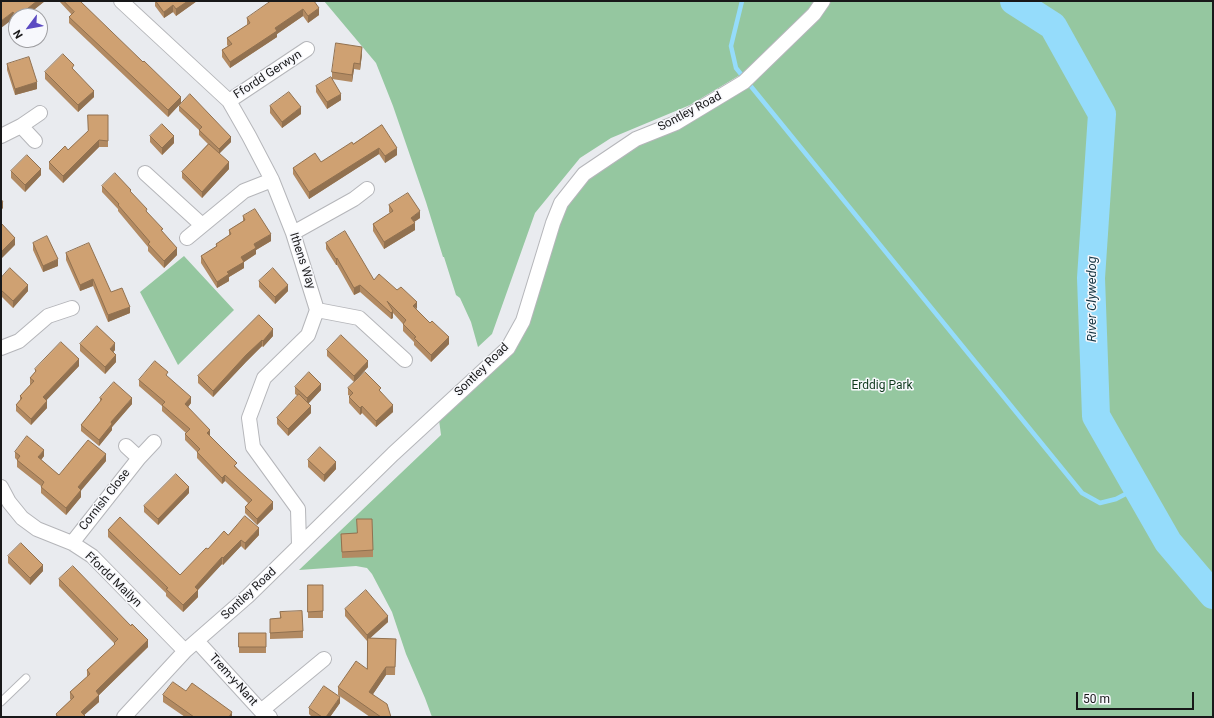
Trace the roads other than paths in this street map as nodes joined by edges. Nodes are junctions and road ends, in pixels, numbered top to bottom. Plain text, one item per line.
1 (121, 1) edge
2 (823, 1) edge
3 (307, 49) dead end
4 (229, 101) junction
5 (40, 113) dead end
6 (21, 126) junction
7 (1, 136) edge
8 (35, 141) dead end
9 (145, 173) dead end
10 (272, 180) junction
11 (367, 189) dead end
12 (202, 225) junction
13 (293, 233) junction
14 (187, 238) dead end
15 (72, 308) dead end
16 (317, 310) junction
17 (1, 348) edge
18 (405, 360) dead end
19 (154, 442) dead end
20 (126, 446) dead end
21 (139, 458) junction
22 (1, 487) edge
23 (72, 543) junction
24 (300, 545) junction
25 (197, 640) junction
26 (185, 651) junction
27 (324, 659) dead end
28 (26, 678) dead end
29 (1, 702) edge
30 (265, 714) edge
31 (124, 717) edge

1 - 4 street, Ithens Way
2 - 24 street, Sontley Road
3 - 4 street, Ffordd Gerwyn
4 - 10 street, Ithens Way
5 - 6 street
6 - 7 street
6 - 8 street
9 - 12 street
10 - 12 street
10 - 13 street, Ithens Way
11 - 13 street
12 - 14 street
13 - 16 street, Ithens Way
15 - 17 street
16 - 18 street
16 - 24 street
19 - 21 street, Cornish Close
20 - 21 street, Cornish Close
21 - 23 street, Cornish Close
22 - 23 street, Ffordd Mailyn
23 - 26 street, Ffordd Mailyn
24 - 25 street, Sontley Road
25 - 26 street, Sontley Road
25 - 30 street, Trem-y-Nant
26 - 31 street, Sontley Road
27 - 30 street
28 - 29 lane

